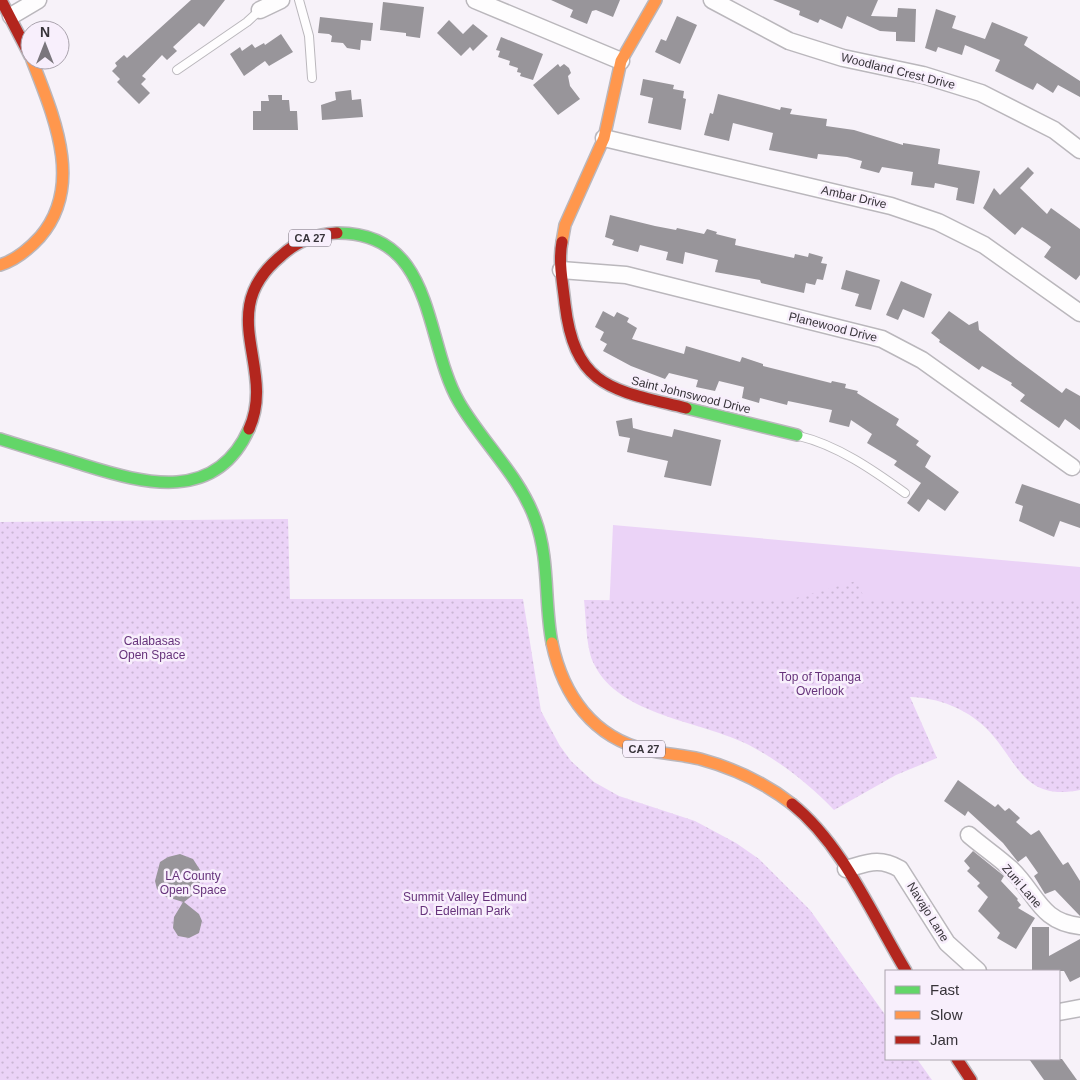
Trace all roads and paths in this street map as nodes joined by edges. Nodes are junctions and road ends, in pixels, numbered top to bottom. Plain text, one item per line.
1 (1, 0) edge
2 (38, 0) edge
3 (281, 0) edge
4 (299, 0) edge
5 (476, 0) edge
6 (656, 0) edge
7 (712, 0) edge
8 (260, 10) joint
9 (11, 16) junction
10 (20, 35) edge
11 (621, 61) junction
12 (35, 70) edge
13 (177, 70) dead end
14 (312, 78) dead end
15 (604, 138) junction
16 (1080, 150) edge
17 (0, 266) edge
18 (561, 270) junction
19 (1080, 313) edge
20 (797, 435) joint
21 (0, 439) edge
22 (1072, 467) dead end
23 (905, 493) dead end
24 (969, 835) dead end
25 (846, 869) junction
26 (1080, 926) edge
27 (905, 970) edge
28 (977, 970) edge
29 (1080, 1008) edge
30 (1060, 1012) edge
31 (958, 1060) edge
32 (971, 1080) edge

1 - 9 main road
2 - 9 street
3 - 8 street
4 - 14 lane
5 - 11 street
6 - 11 main road, Saint Johnswood Drive
7 - 16 street, Woodland Crest Drive
8 - 13 lane
9 - 10 main road
11 - 15 main road, Saint Johnswood Drive
12 - 17 main road
15 - 18 main road, Saint Johnswood Drive
15 - 19 street, Ambar Drive
18 - 20 main road, Saint Johnswood Drive
18 - 22 street, Planewood Drive
20 - 23 lane
21 - 25 main road, CA 27
24 - 26 street, Zuni Lane
25 - 27 main road, CA 27
25 - 28 street, Navajo Lane
29 - 30 street
31 - 32 main road

